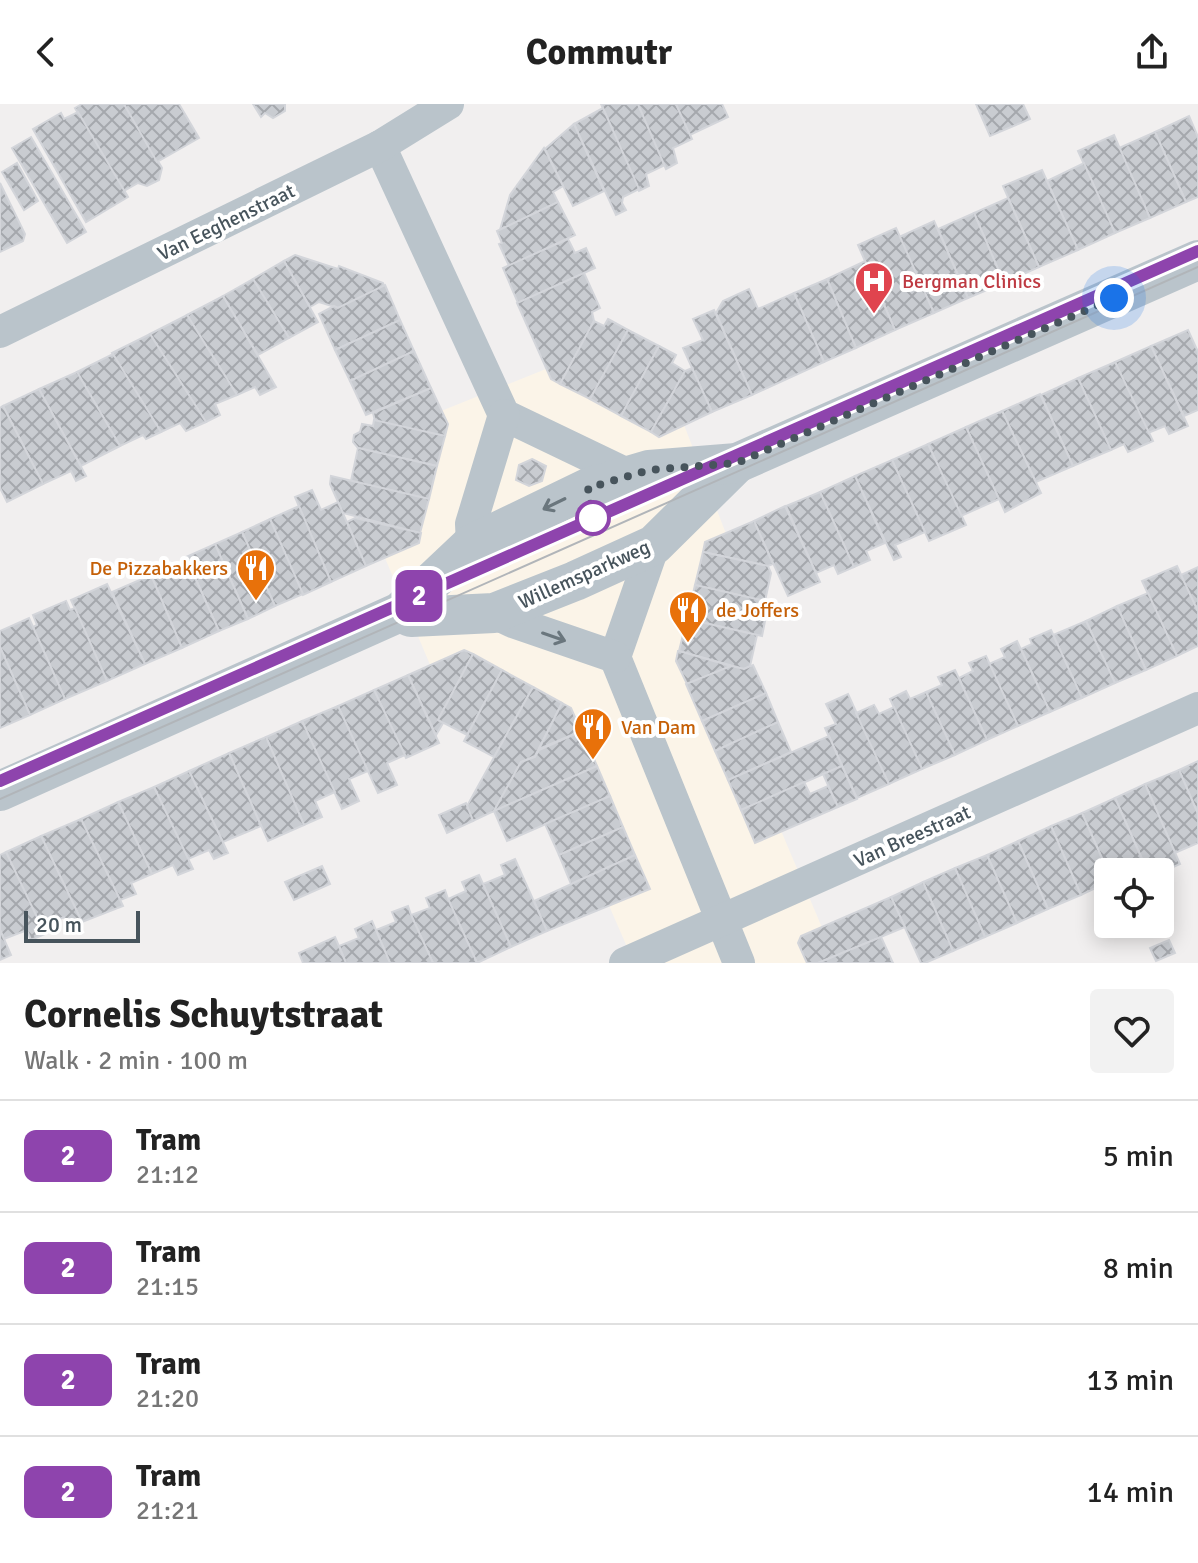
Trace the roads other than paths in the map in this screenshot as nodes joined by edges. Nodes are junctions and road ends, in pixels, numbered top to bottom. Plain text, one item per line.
1 (448, 104) edge
2 (380, 146) junction
3 (1198, 260) edge
4 (0, 332) edge
5 (504, 415) junction
6 (737, 463) junction
7 (639, 472) junction
8 (665, 535) junction
9 (463, 553) junction
10 (400, 612) junction
11 (488, 613) junction
12 (615, 657) junction
13 (1198, 708) edge
14 (0, 791) edge
15 (722, 920) junction
16 (625, 963) edge
17 (739, 963) edge

1 - 2 street, Van Eeghenstraat
2 - 4 street, Van Eeghenstraat
2 - 5 street
3 - 6 street, Willemsparkweg
5 - 7 street
5 - 9 street
6 - 7 street, Willemsparkweg
6 - 8 street, Willemsparkweg
7 - 8 street
7 -> 9 street, Willemsparkweg
8 - 11 street, Willemsparkweg
8 - 12 street
9 - 10 street, Willemsparkweg
9 - 11 street
10 - 11 street, Willemsparkweg
10 - 14 street, Willemsparkweg
11 -> 12 street
12 - 15 street
13 - 15 street, Van Breestraat
15 - 16 street, Van Breestraat
15 - 17 street

